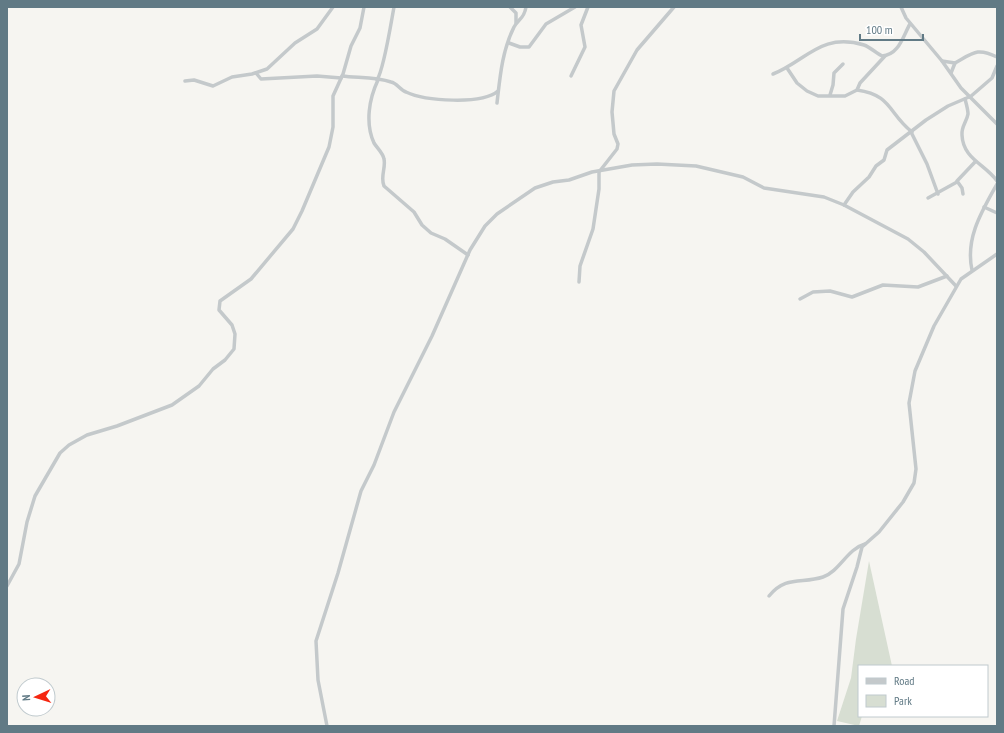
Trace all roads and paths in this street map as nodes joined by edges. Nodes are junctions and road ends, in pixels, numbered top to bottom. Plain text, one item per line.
1 (333, 7) edge
2 (364, 7) edge
3 (394, 7) edge
4 (505, 7) edge
5 (511, 7) edge
6 (526, 7) edge
7 (575, 7) edge
8 (588, 7) edge
9 (674, 7) edge
10 (901, 7) edge
11 (516, 24) junction
12 (910, 24) junction
13 (508, 43) junction
14 (885, 56) junction
15 (997, 57) edge
16 (942, 60) junction
17 (955, 63) junction
18 (843, 64) dead end
19 (997, 66) edge
20 (787, 68) junction
21 (256, 73) junction
22 (950, 73) junction
23 (773, 74) dead end
24 (571, 76) dead end
25 (342, 77) junction
26 (377, 80) junction
27 (185, 81) dead end
28 (857, 90) junction
29 (498, 91) junction
30 (830, 95) junction
31 (969, 97) junction
32 (965, 99) junction
33 (497, 103) dead end
34 (997, 124) edge
35 (911, 132) junction
36 (975, 162) junction
37 (599, 172) junction
38 (957, 182) junction
39 (997, 183) edge
40 (938, 194) junction
41 (963, 194) dead end
42 (928, 198) dead end
43 (844, 204) junction
44 (984, 207) junction
45 (997, 213) edge
46 (997, 254) edge
47 (468, 255) junction
48 (972, 270) junction
49 (947, 276) junction
50 (579, 282) dead end
51 (956, 286) junction
52 (800, 299) dead end
53 (866, 543) junction
54 (7, 586) edge
55 (770, 596) dead end
56 (328, 726) edge
57 (834, 726) edge

1 - 21 street
2 - 25 street
3 - 26 street
4 - 5 street
5 - 11 street
6 - 11 street
7 - 13 street
8 - 24 street
9 - 37 street
10 - 12 street
11 - 13 street
12 - 14 street
12 - 16 street
13 - 29 street
14 - 20 street
14 - 28 street
15 - 17 street
16 - 17 street
16 - 22 street
17 - 22 street
18 - 30 street
19 - 31 street
20 - 23 street
20 - 30 street
21 - 25 street
21 - 27 street
22 - 31 street
25 - 26 street
25 - 54 street
26 - 29 street
26 - 47 street
28 - 30 street
28 - 35 street
29 - 33 street
31 - 32 street
31 - 34 street
32 - 35 street
32 - 36 street
35 - 40 street
35 - 43 street
36 - 38 street
36 - 39 street
37 - 43 street
37 - 47 street
37 - 50 street
38 - 40 street
38 - 41 street
39 - 44 street
40 - 42 street
43 - 49 street
44 - 45 street
44 - 48 street
46 - 48 street
47 - 56 street
48 - 51 street
49 - 51 street
49 - 52 street
51 - 53 street
53 - 55 street
53 - 57 street

